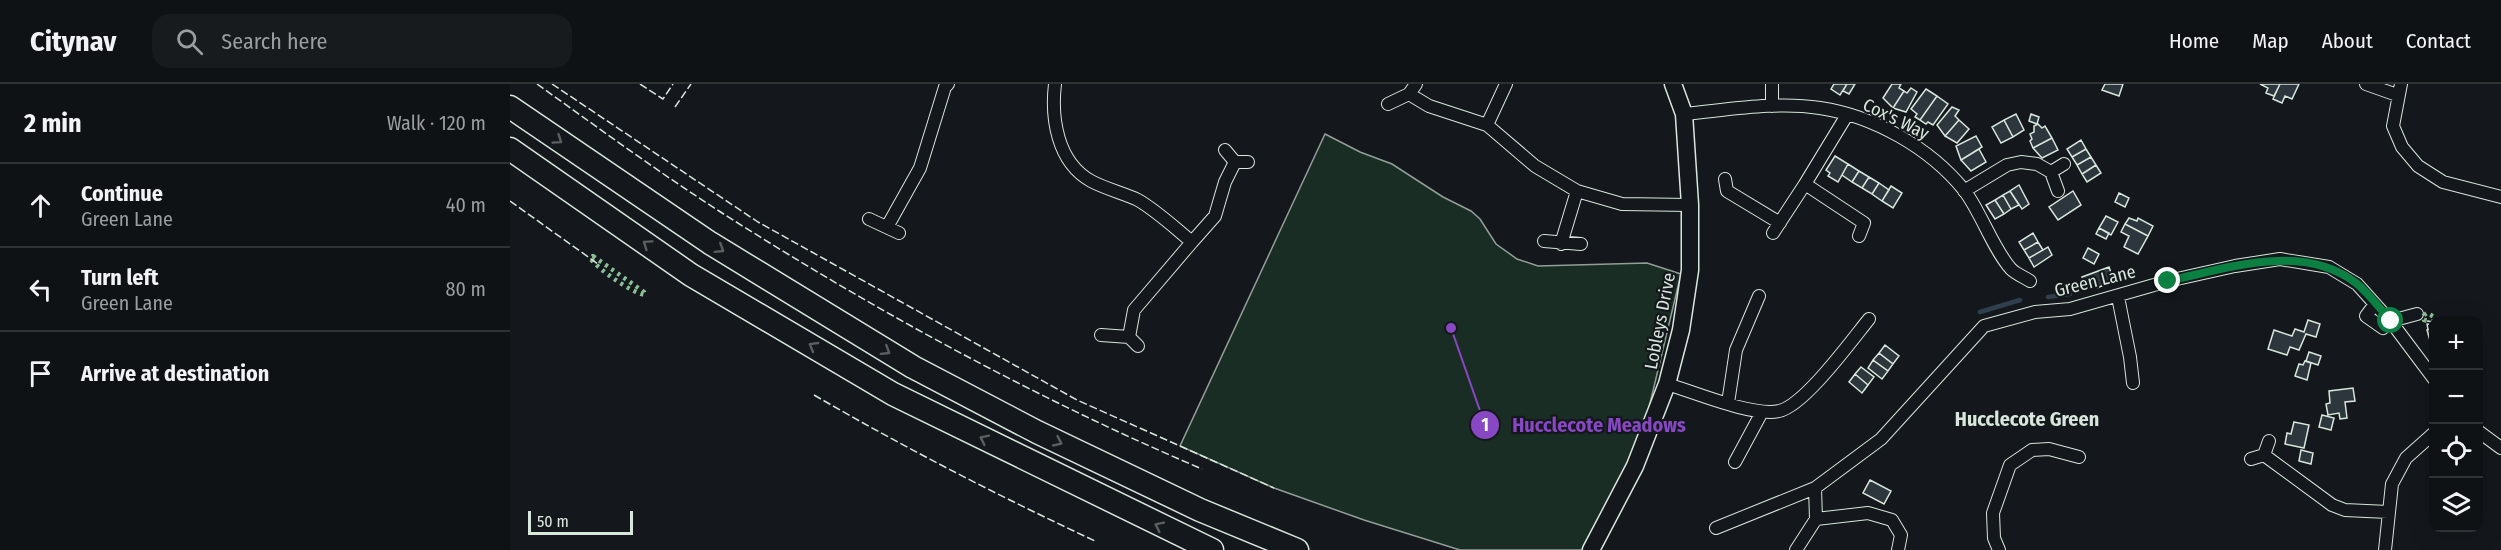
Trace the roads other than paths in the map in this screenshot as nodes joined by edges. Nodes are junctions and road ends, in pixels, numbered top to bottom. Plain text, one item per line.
1 (948, 84) edge
2 (1055, 84) edge
3 (1506, 84) edge
4 (1673, 84) edge
5 (1772, 84) edge
6 (2366, 84) edge
7 (1412, 89) edge
8 (2399, 90) edge
9 (1388, 104) dead end
10 (1772, 106) junction
11 (510, 107) edge
12 (1684, 114) junction
13 (1847, 115) junction
14 (1487, 125) junction
15 (510, 149) edge
16 (1226, 150) dead end
17 (1235, 162) junction
18 (1248, 162) dead end
19 (2064, 164) dead end
20 (2051, 172) junction
21 (1725, 179) dead end
22 (1805, 184) junction
23 (1577, 191) junction
24 (1964, 191) junction
25 (2058, 191) dead end
26 (2501, 197) edge
27 (1690, 205) junction
28 (869, 219) dead end
29 (887, 227) junction
30 (899, 233) dead end
31 (1859, 236) dead end
32 (1544, 241) dead end
33 (1192, 242) junction
34 (1561, 244) junction
35 (1581, 244) dead end
36 (2030, 281) dead end
37 (1759, 296) dead end
38 (2118, 297) junction
39 (2417, 314) dead end
40 (1869, 319) dead end
41 (2391, 321) junction
42 (1101, 335) dead end
43 (2429, 373) edge
44 (2133, 383) dead end
45 (1667, 384) junction
46 (1728, 403) junction
47 (1762, 412) junction
48 (2483, 435) edge
49 (2429, 437) edge
50 (2269, 441) dead end
51 (2501, 448) edge
52 (2264, 456) junction
53 (2079, 457) dead end
54 (2251, 459) dead end
55 (1735, 462) dead end
56 (1815, 488) junction
57 (2388, 512) junction
58 (1816, 519) junction
59 (1716, 528) dead end
60 (1212, 550) edge
61 (1297, 550) edge
62 (1591, 550) edge
63 (1796, 550) edge
64 (1898, 550) edge
65 (1999, 550) edge
66 (2385, 550) edge

1 - 29 street
2 - 33 street
3 - 14 street
4 - 12 street, Lobleys Drive
5 - 10 street
6 - 8 street
7 - 9 street
7 - 14 street
8 - 26 street
10 - 12 street, Cox's Way
10 - 13 street, Cox's Way
11 -> 61 highway
12 - 27 street, Lobleys Drive
13 - 22 street
13 - 24 street, Cox's Way
14 - 23 street
60 -> 15 highway
16 - 17 street
17 - 18 street
17 - 33 street
19 - 20 street
20 - 24 street
20 - 25 street
21 - 22 street
22 - 31 street
23 - 27 street
23 - 34 street
24 - 36 street, Cox's Way
27 - 45 street, Lobleys Drive
28 - 29 street
29 - 30 street
32 - 34 street
33 - 42 street
34 - 35 street
37 - 46 street
38 - 41 street, Green Lane
38 - 44 street
38 - 56 street, Green Lane
39 - 41 street
40 - 47 street
41 - 43 street
45 - 46 street
45 - 62 street, Lobleys Drive
46 - 47 street
47 - 55 street
48 - 51 street
49 - 57 street
50 - 52 street
52 - 54 street
52 - 57 street
53 - 65 street
56 - 58 street
56 - 59 street, Green Lane
57 - 66 street
58 - 63 street
58 - 64 street

